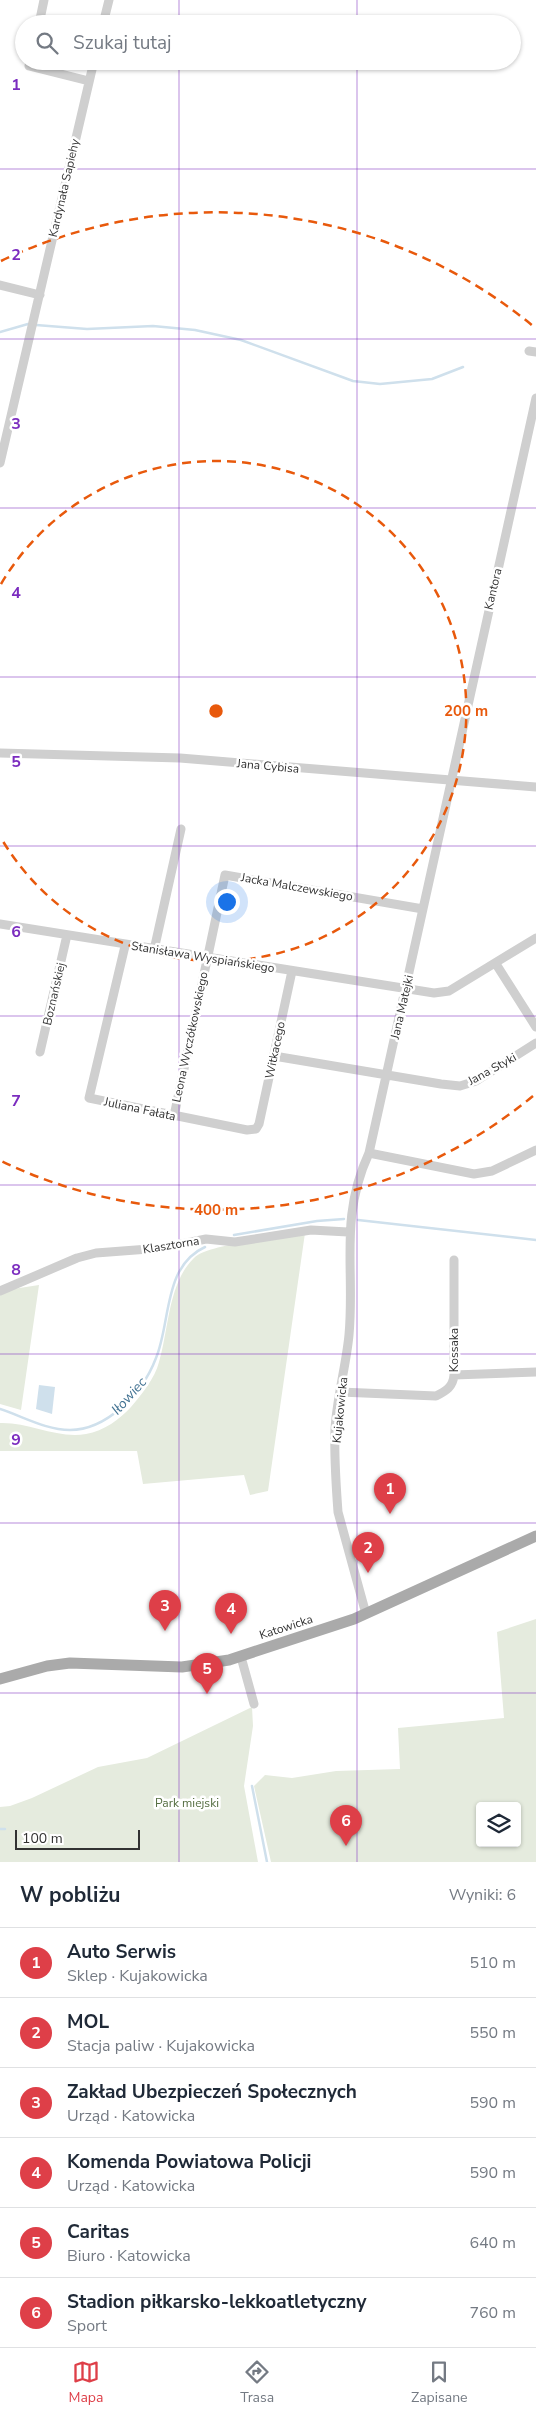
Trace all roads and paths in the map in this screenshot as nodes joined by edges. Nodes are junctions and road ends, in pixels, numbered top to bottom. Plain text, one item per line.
1 (44, 0) edge
2 (109, 0) edge
3 (41, 15) edge
4 (105, 15) edge
5 (46, 70) edge
6 (92, 70) edge
7 (89, 81) junction
8 (0, 286) edge
9 (40, 295) junction
10 (536, 398) edge
11 (0, 463) edge
12 (0, 753) edge
13 (450, 781) junction
14 (536, 787) edge
15 (181, 829) dead end
16 (423, 909) junction
17 (0, 924) edge
18 (67, 935) junction
19 (536, 938) edge
20 (125, 946) junction
21 (154, 950) junction
22 (207, 957) junction
23 (496, 964) junction
24 (292, 971) junction
25 (407, 989) junction
26 (536, 1027) edge
27 (536, 1043) edge
28 (40, 1052) dead end
29 (274, 1056) junction
30 (387, 1074) junction
31 (174, 1116) junction
32 (256, 1129) joint
33 (536, 1150) edge
34 (369, 1153) junction
35 (348, 1232) junction
36 (454, 1260) dead end
37 (0, 1291) edge
38 (536, 1372) edge
39 (454, 1375) junction
40 (340, 1392) junction
41 (536, 1536) edge
42 (366, 1614) junction
43 (240, 1657) junction
44 (0, 1679) edge
45 (254, 1704) dead end

1 - 3 street
2 - 4 street
5 - 7 street
6 - 7 street, Kardynała Sapiehy
7 - 9 street, Kardynała Sapiehy
8 - 9 street
9 - 11 street, Kardynała Sapiehy
10 - 13 street, Kantora
12 - 13 street, Jana Cybisa
13 - 14 street, Jana Cybisa
13 - 16 street, Jana Matejki
15 - 21 street
16 - 22 street, Jacka Malczewskiego
16 - 25 street, Jana Matejki
17 - 18 street, Stanisława Wyspiańskiego
18 - 20 street, Stanisława Wyspiańskiego
18 - 28 street, Boznańskiej
19 - 23 street, Stanisława Wyspiańskiego
20 - 21 street, Stanisława Wyspiańskiego
20 - 31 street, Juliana Fałata
21 - 22 street, Stanisława Wyspiańskiego
22 - 24 street, Stanisława Wyspiańskiego
22 - 31 street, Leona Wyczółkowskiego
23 - 25 street, Stanisława Wyspiańskiego
23 - 26 street
24 - 25 street, Stanisława Wyspiańskiego
24 - 29 street, Witkacego
25 - 30 street, Jana Matejki
27 - 30 street, Jana Styki
29 - 30 street, Jana Styki
29 - 32 street, Witkacego
30 - 34 street, Jana Matejki
31 - 32 street, Juliana Fałata
33 - 34 street
34 - 35 street, Jana Matejki
35 - 37 street, Klasztorna
35 - 40 street, Kujakowicka
36 - 39 street, Kossaka
38 - 39 street
39 - 40 street, Kossaka
40 - 42 street, Kujakowicka
41 - 42 main road, Katowicka
42 - 43 main road, Katowicka
43 - 44 main road, Katowicka
43 - 45 street

